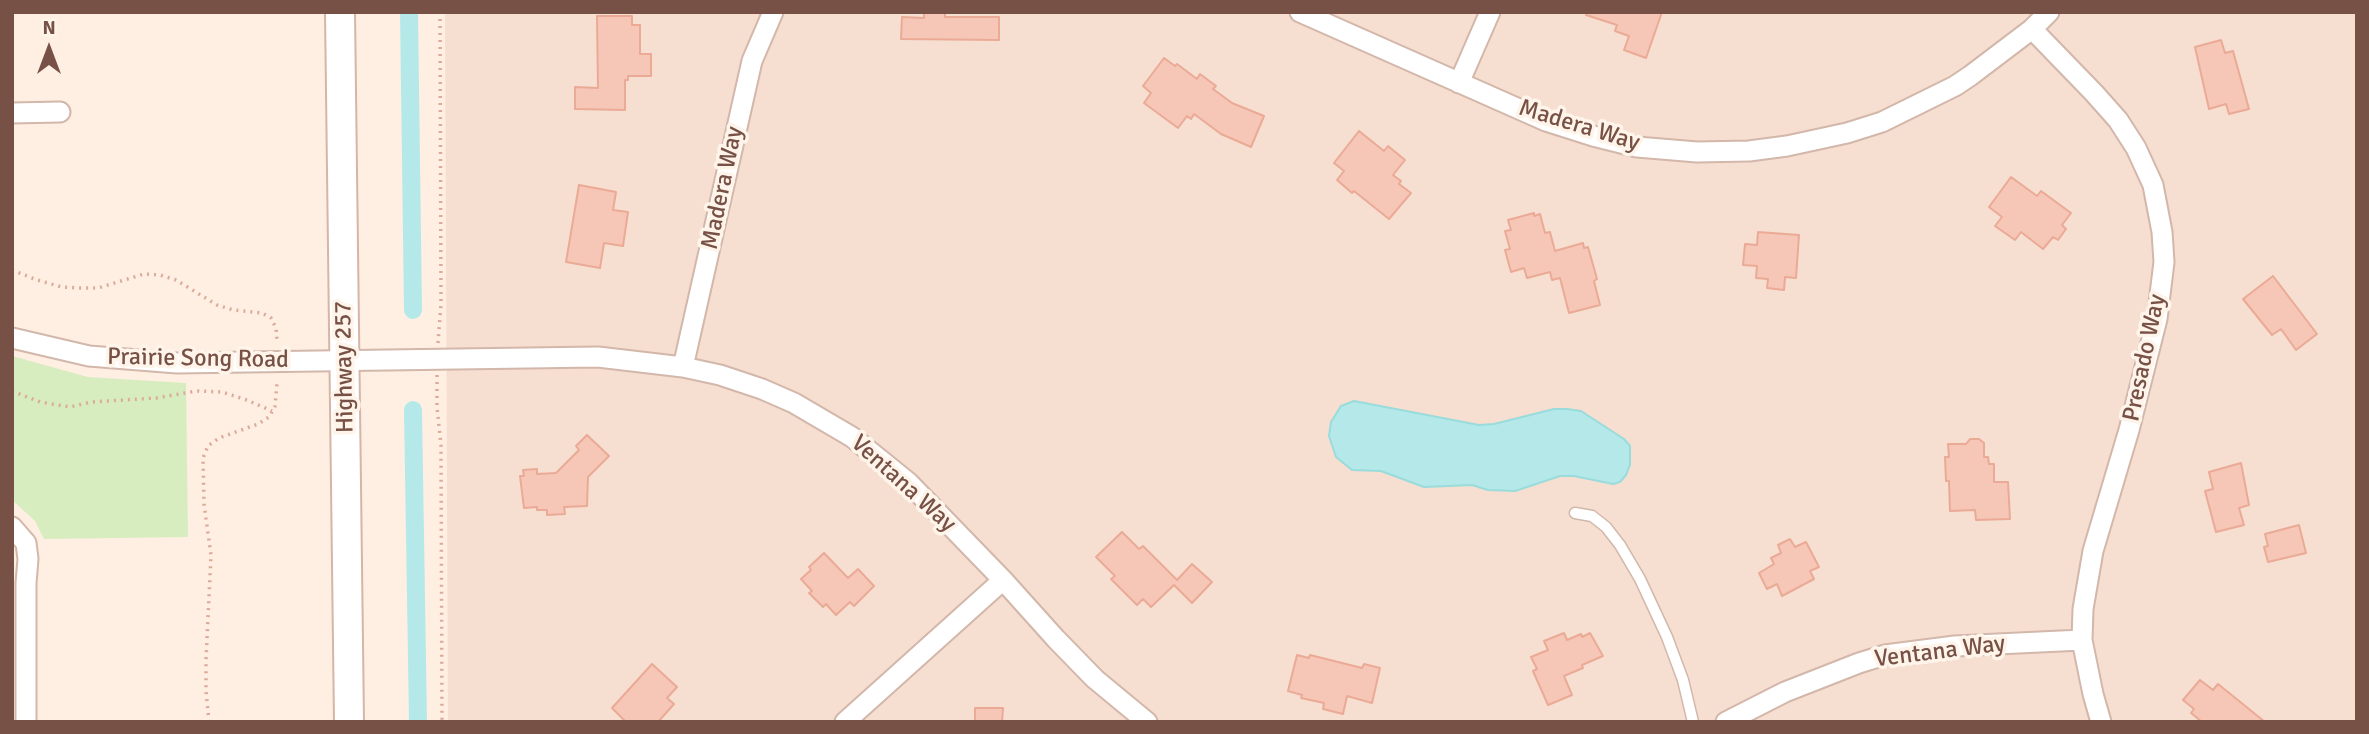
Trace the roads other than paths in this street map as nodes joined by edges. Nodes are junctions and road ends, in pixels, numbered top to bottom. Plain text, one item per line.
1 (340, 12) edge
2 (773, 12) edge
3 (1300, 12) edge
4 (1490, 12) edge
5 (2049, 12) edge
6 (2032, 29) junction
7 (1459, 83) junction
8 (60, 112) dead end
9 (12, 113) edge
10 (12, 338) edge
11 (345, 359) junction
12 (682, 367) junction
13 (1575, 513) dead end
14 (14, 528) edge
15 (1003, 580) junction
16 (2082, 640) junction
17 (26, 722) edge
18 (349, 722) edge
19 (845, 722) edge
20 (1147, 722) edge
21 (1693, 722) edge
22 (1726, 722) edge
23 (2101, 722) edge

1 - 11 main road, Highway 257
2 - 12 street, Madera Way
3 - 7 street, Madera Way
4 - 7 street
5 - 6 street, Madera Way
6 - 7 street, Madera Way
6 - 16 street, Presado Way
8 - 9 street
10 - 11 street, Prairie Song Road
11 - 12 street, Ventana Way
11 - 18 main road, Highway 257
12 - 15 street, Ventana Way
13 - 21 lane
14 - 17 street
15 - 19 street
15 - 20 street, Ventana Way
16 - 22 street, Ventana Way
16 - 23 street, Presado Way

